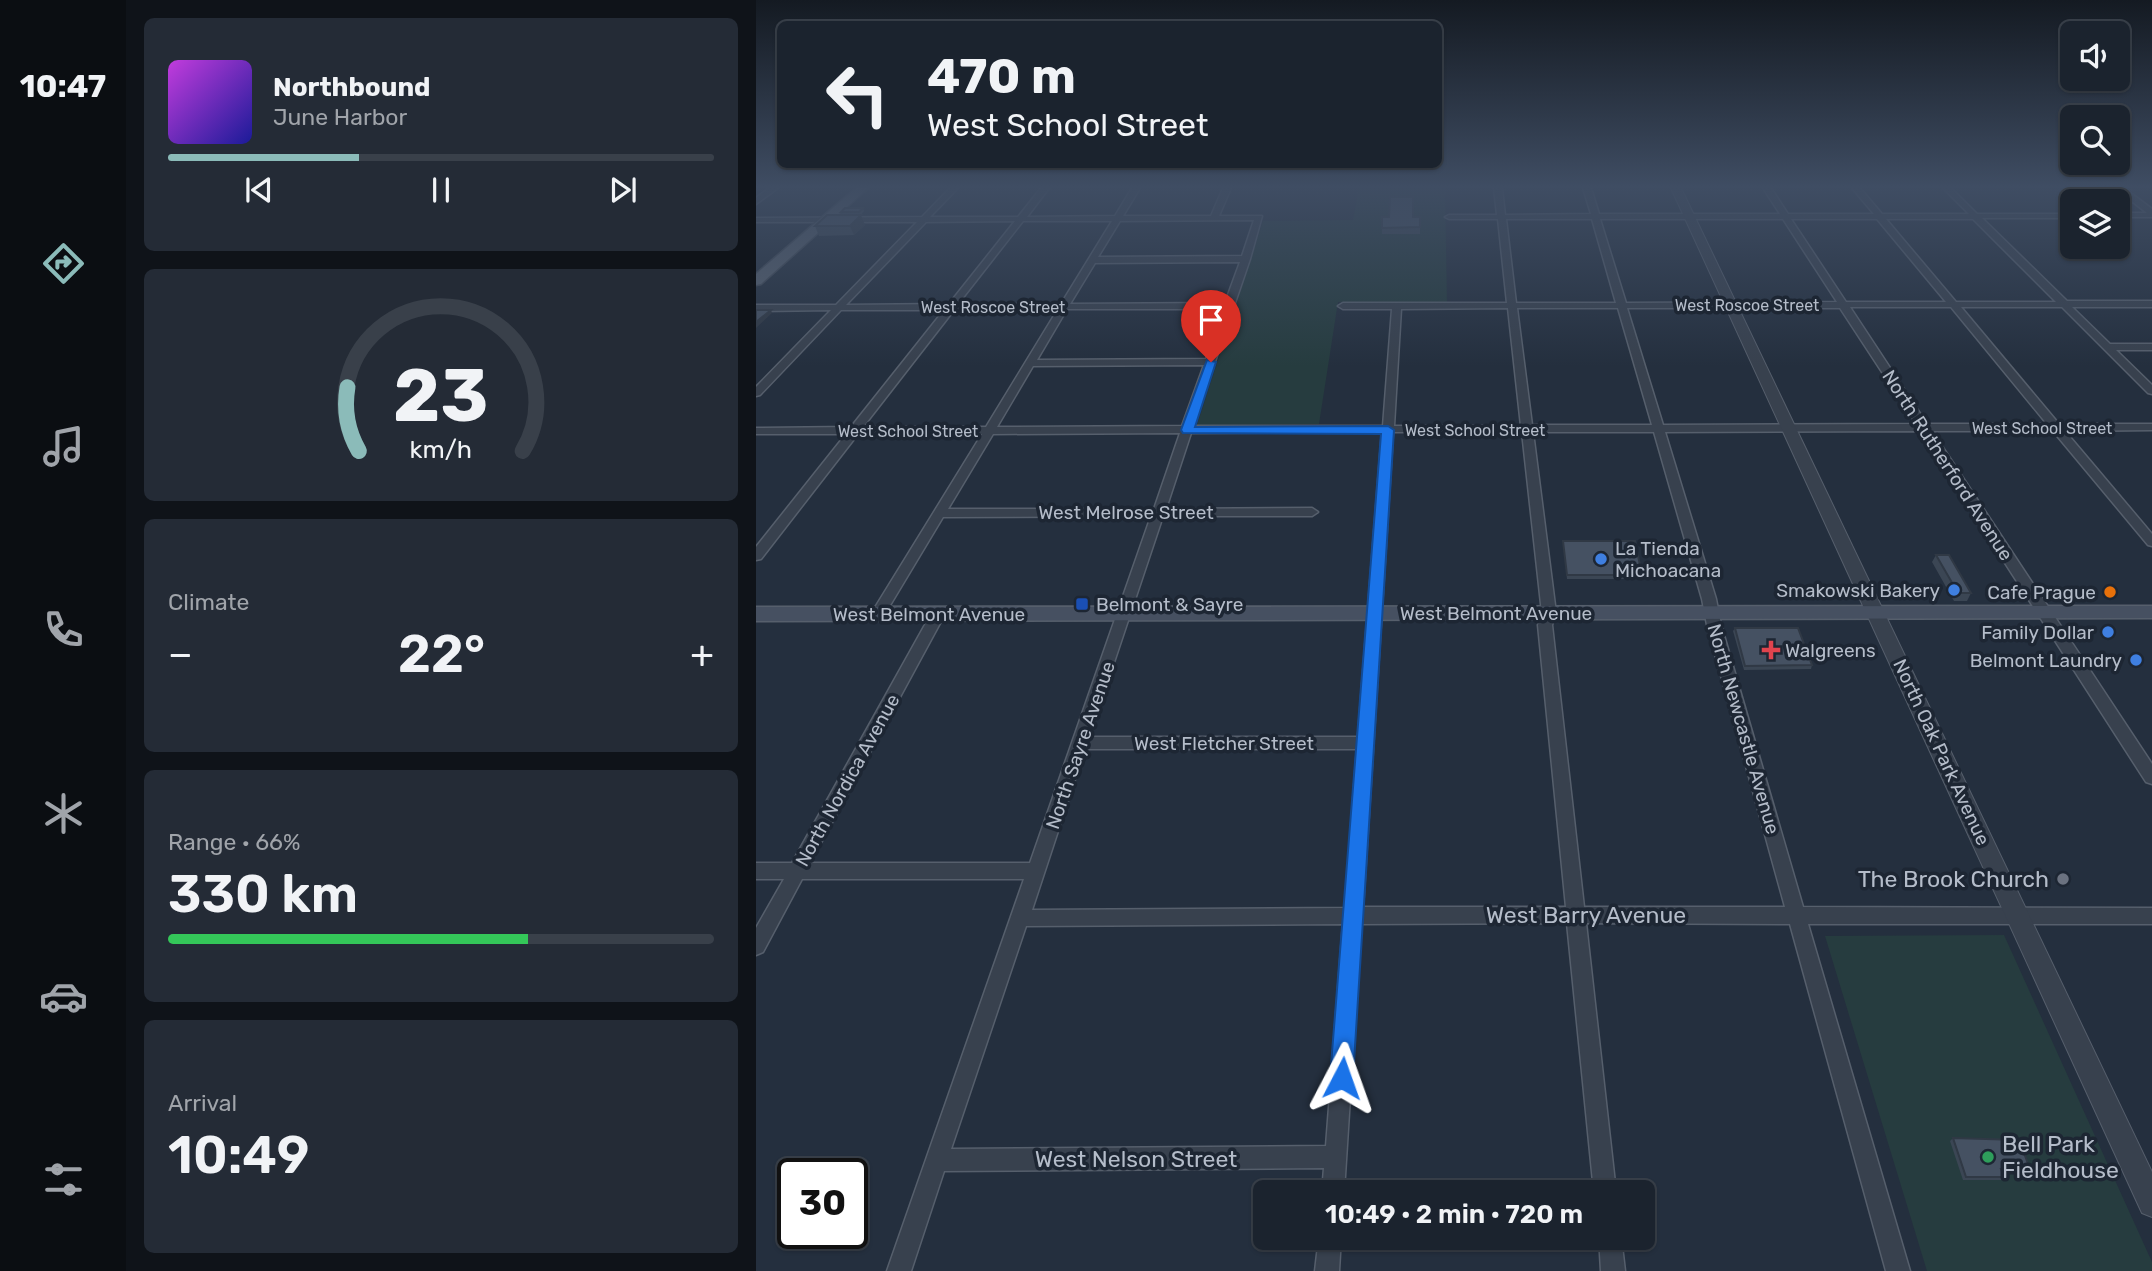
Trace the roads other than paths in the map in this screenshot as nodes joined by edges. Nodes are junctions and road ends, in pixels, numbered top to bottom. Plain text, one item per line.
1 (795, 247) edge
2 (897, 247) edge
3 (998, 247) edge
4 (1100, 247) edge
5 (1250, 247) edge
6 (1505, 247) edge
7 (1604, 247) edge
8 (1704, 247) edge
9 (1805, 247) edge
10 (1906, 247) edge
11 (2007, 247) edge
12 (1246, 259) junction
13 (1093, 260) junction
14 (756, 281) edge
15 (2064, 304) junction
16 (2152, 304) edge
17 (1732, 305) junction
18 (1843, 305) junction
19 (1954, 305) junction
20 (1230, 306) junction
21 (1343, 306) dead end
22 (1397, 306) junction
23 (1512, 306) junction
24 (1622, 306) junction
25 (951, 307) junction
26 (1064, 307) junction
27 (756, 308) edge
28 (838, 308) junction
29 (2107, 347) junction
30 (2152, 347) edge
31 (1211, 362) junction
32 (1030, 363) junction
33 (2152, 391) edge
34 (756, 393) edge
35 (2152, 427) edge
36 (1924, 428) junction
37 (2057, 428) junction
38 (1527, 429) junction
39 (1658, 429) junction
40 (1790, 429) junction
41 (1188, 430) junction
42 (1388, 430) junction
43 (756, 431) edge
44 (854, 431) junction
45 (989, 431) junction
46 (1160, 512) junction
47 (1312, 512) dead end
48 (940, 513) junction
49 (2152, 542) edge
50 (756, 556) edge
51 (1877, 612) junction
52 (2045, 612) junction
53 (2152, 612) edge
54 (1374, 613) junction
55 (1549, 613) junction
56 (1711, 613) junction
57 (756, 614) edge
58 (878, 614) junction
59 (938, 614) junction
60 (1125, 614) junction
61 (1081, 743) junction
62 (1366, 743) junction
63 (2152, 777) edge
64 (756, 871) edge
65 (797, 871) junction
66 (1037, 871) junction
67 (1354, 915) junction
68 (1576, 915) junction
69 (1797, 916) junction
70 (2152, 916) edge
71 (2019, 917) junction
72 (1021, 918) junction
73 (756, 946) edge
74 (1336, 1157) junction
75 (937, 1160) junction
76 (1334, 1180) edge
77 (1604, 1180) edge
78 (2152, 1203) edge
79 (1329, 1250) edge
80 (1611, 1250) edge
81 (899, 1271) edge
82 (1327, 1271) edge
83 (1613, 1271) edge
84 (1898, 1271) edge

1 - 14 main road
2 - 28 street
3 - 25 street
4 - 13 street
5 - 12 street, North Sayre Avenue
6 - 23 street
7 - 24 street, North Newcastle Avenue
8 - 17 street, North Oak Park Avenue
9 - 18 street, North Rutherford Avenue
10 - 19 street
11 - 15 street
12 - 13 street
12 - 20 street, North Sayre Avenue
13 - 26 street
15 - 16 street, West Roscoe Street
15 - 19 street, West Roscoe Street
15 - 29 street
17 - 18 street, West Roscoe Street
17 - 24 street, West Roscoe Street
17 - 40 street, North Oak Park Avenue
18 - 19 street, West Roscoe Street
18 - 36 street, North Rutherford Avenue
19 - 37 street
20 - 26 street, West Roscoe Street
20 - 31 street, North Sayre Avenue
21 - 22 street, West Roscoe Street
22 - 23 street, West Roscoe Street
22 - 42 street
23 - 24 street, West Roscoe Street
23 - 38 street
24 - 39 street, North Newcastle Avenue
25 - 26 street, West Roscoe Street
25 - 28 street, West Roscoe Street
25 - 44 street
26 - 32 street
27 - 28 street, West Roscoe Street
28 - 34 street
29 - 30 street
29 - 33 street
31 - 32 street
31 - 41 street, North Sayre Avenue
32 - 45 street
35 - 37 street, West School Street
36 - 37 street, West School Street
36 - 40 street, West School Street
36 - 52 street, North Rutherford Avenue
37 - 49 street
38 - 39 street, West School Street
38 - 42 street, West School Street
38 - 55 street
39 - 40 street, West School Street
39 - 56 street, North Newcastle Avenue
40 - 51 street, North Oak Park Avenue
41 - 42 street, West School Street
41 - 45 street, West School Street
41 - 46 street, North Sayre Avenue
42 - 54 street
43 - 44 street, West School Street
44 - 45 street, West School Street
44 - 50 street
45 - 48 street
46 - 47 street, West Melrose Street
46 - 48 street, West Melrose Street
46 - 60 street, North Sayre Avenue
48 - 58 street
51 - 52 main road, West Belmont Avenue
51 - 56 main road, West Belmont Avenue
51 - 71 street, North Oak Park Avenue
52 - 53 main road, West Belmont Avenue
52 - 63 street, North Rutherford Avenue
54 - 55 main road, West Belmont Avenue
54 - 60 main road, West Belmont Avenue
54 - 62 street
55 - 56 main road, West Belmont Avenue
55 - 68 street
56 - 69 street, North Newcastle Avenue
57 - 58 main road, West Belmont Avenue
58 - 59 main road, West Belmont Avenue
59 - 60 main road, West Belmont Avenue
59 - 65 street, North Nordica Avenue
60 - 61 street, North Sayre Avenue
61 - 62 street, West Fletcher Street
61 - 66 street, North Sayre Avenue
62 - 67 street
64 - 65 street
65 - 66 street
65 - 73 street, North Nordica Avenue
66 - 72 street, North Sayre Avenue
67 - 68 street, West Barry Avenue
67 - 72 street, West Barry Avenue
67 - 74 street
68 - 69 street, West Barry Avenue
68 - 77 street
69 - 71 street, West Barry Avenue
69 - 84 street, North Newcastle Avenue
70 - 71 street, West Barry Avenue
71 - 78 street, North Oak Park Avenue
72 - 75 street, North Sayre Avenue
74 - 75 street, West Nelson Street
74 - 76 street
75 - 81 street, North Sayre Avenue
79 - 82 street
80 - 83 street

